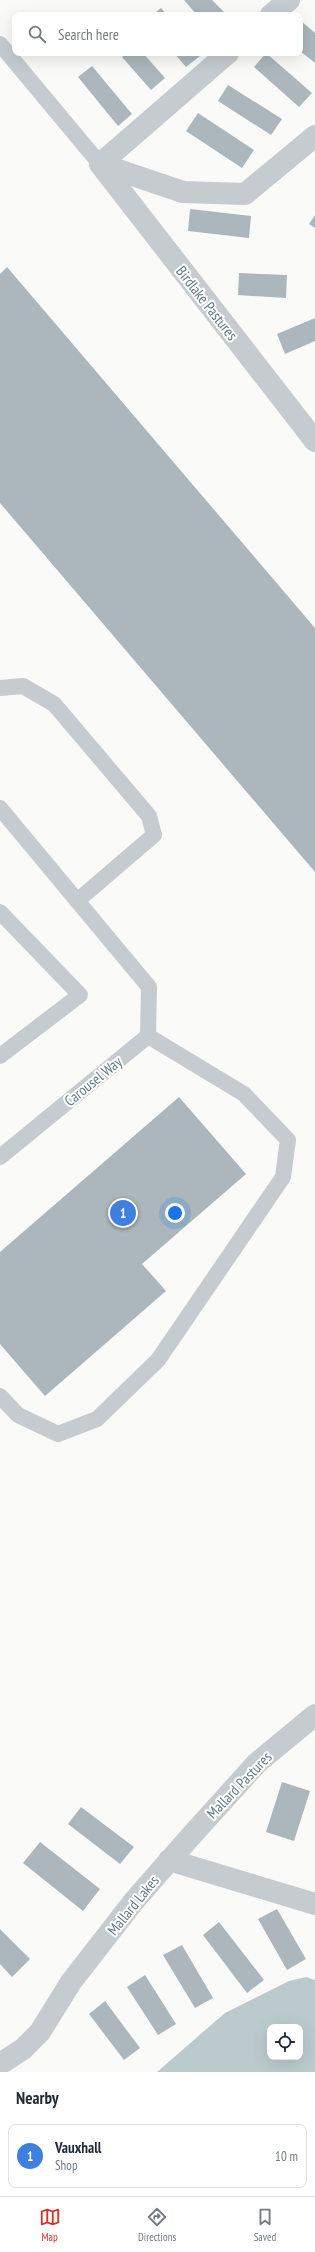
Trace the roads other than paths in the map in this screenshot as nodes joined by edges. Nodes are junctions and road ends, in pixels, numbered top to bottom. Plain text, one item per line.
1 (289, 0) edge
2 (275, 12) edge
3 (0, 44) edge
4 (225, 56) edge
5 (315, 136) edge
6 (100, 164) junction
7 (315, 441) edge
8 (0, 688) edge
9 (3, 818) edge
10 (77, 901) junction
11 (0, 912) edge
12 (148, 1036) junction
13 (0, 1056) edge
14 (0, 1157) edge
15 (0, 1396) edge
16 (315, 1715) edge
17 (169, 1860) junction
18 (315, 1904) edge
19 (0, 2064) edge

1 - 2 street
3 - 6 lane
4 - 6 street
5 - 6 street
6 - 7 street, Birdlake Pastures
8 - 10 lane
9 - 10 lane
10 - 12 lane
11 - 13 lane
12 - 14 lane, Carousel Way
12 - 15 lane
16 - 17 street, Mallard Pastures
17 - 18 street, Mallard Lakes
17 - 19 street, Mallard Lakes

